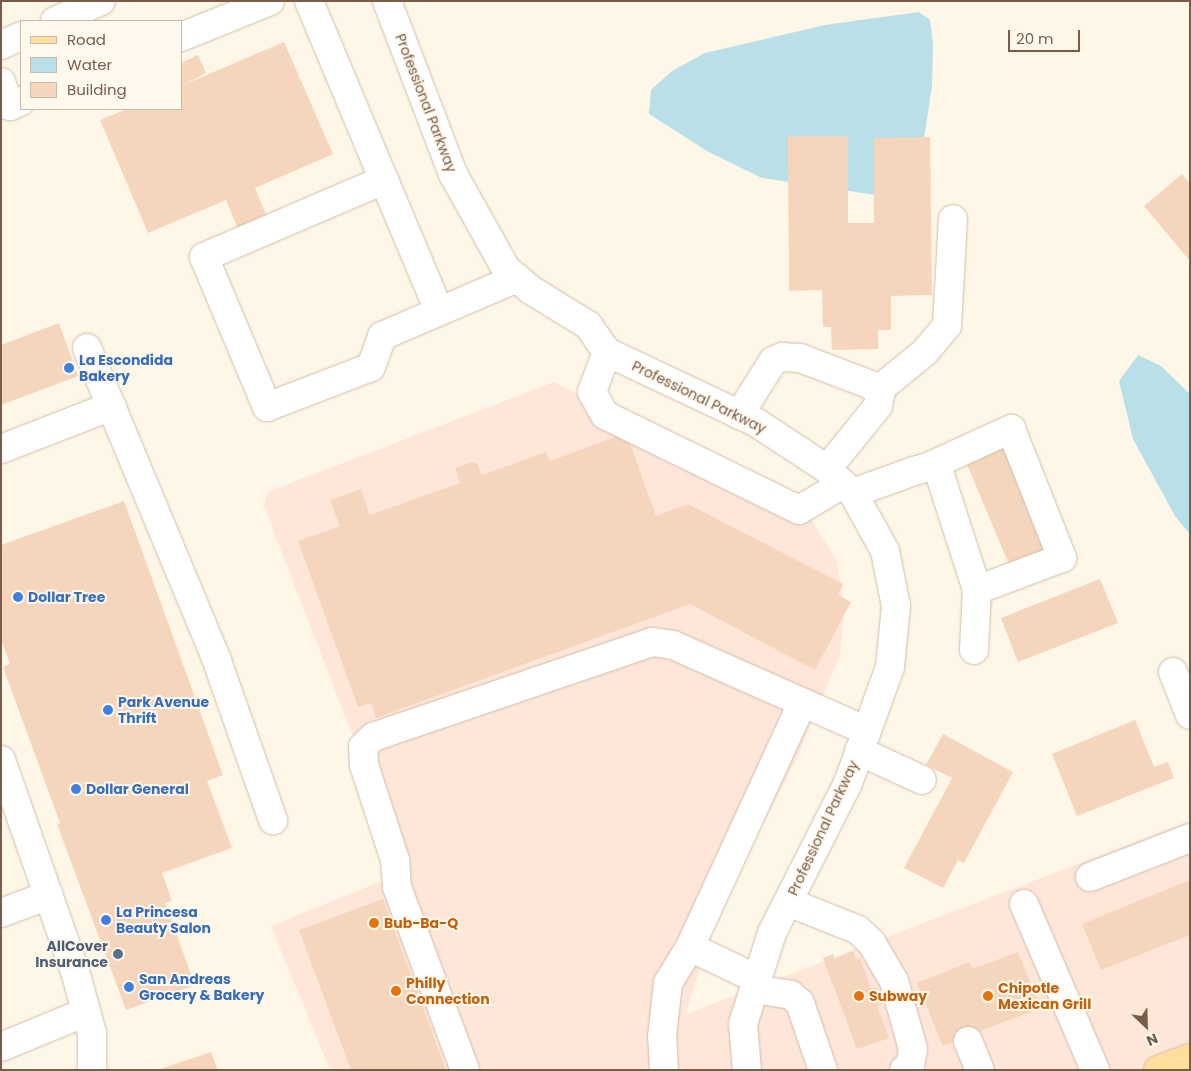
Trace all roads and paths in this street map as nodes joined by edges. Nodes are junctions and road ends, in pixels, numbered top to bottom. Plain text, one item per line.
1 (101, 1) edge
2 (270, 1) edge
3 (309, 1) edge
4 (387, 1) edge
5 (57, 20) edge
6 (20, 36) edge
7 (182, 37) edge
8 (1, 45) edge
9 (1, 82) edge
10 (20, 102) edge
11 (384, 180) junction
12 (953, 219) dead end
13 (517, 278) junction
14 (440, 311) junction
15 (88, 348) dead end
16 (607, 352) junction
17 (877, 391) junction
18 (112, 406) junction
19 (739, 415) junction
20 (1, 449) edge
21 (926, 468) junction
22 (841, 482) junction
23 (977, 590) junction
24 (974, 650) dead end
25 (1172, 672) dead end
26 (802, 704) junction
27 (1190, 715) edge
28 (863, 741) junction
29 (1, 760) edge
30 (922, 780) dead end
31 (272, 820) dead end
32 (1190, 838) edge
33 (1090, 877) dead end
34 (49, 895) junction
35 (788, 902) junction
36 (1024, 904) dead end
37 (1, 913) edge
38 (690, 947) junction
39 (756, 984) junction
40 (86, 1012) junction
41 (968, 1041) dead end
42 (1, 1047) edge
43 (1190, 1058) edge
44 (92, 1070) edge
45 (465, 1070) edge
46 (664, 1070) edge
47 (747, 1070) edge
48 (822, 1070) edge
49 (904, 1070) edge
50 (980, 1070) edge
51 (1095, 1070) edge
52 (1158, 1070) edge

1 - 5 street
2 - 7 street
3 - 11 street
4 - 13 street, Professional Parkway
6 - 8 street
9 - 10 street
11 - 14 street
11 - 14 street
12 - 17 street
13 - 14 street
13 - 16 street, Professional Parkway
15 - 18 street
16 - 19 street, Professional Parkway
16 - 22 street
17 - 19 street
17 - 22 street
18 - 20 street
18 - 31 street
19 - 22 street, Professional Parkway
21 - 22 street
21 - 23 street
21 - 23 street
22 - 28 street, Professional Parkway
23 - 24 street
25 - 27 street
26 - 28 street
26 - 38 street
26 - 45 street
28 - 30 street
28 - 35 street, Professional Parkway
29 - 34 street
32 - 33 street
34 - 37 street
34 - 40 street
35 - 39 street, Professional Parkway
35 - 49 street
36 - 51 street
38 - 39 street
38 - 46 street
39 - 47 street, Professional Parkway
39 - 48 street
40 - 42 street
40 - 44 street
41 - 50 street
43 - 52 main road

